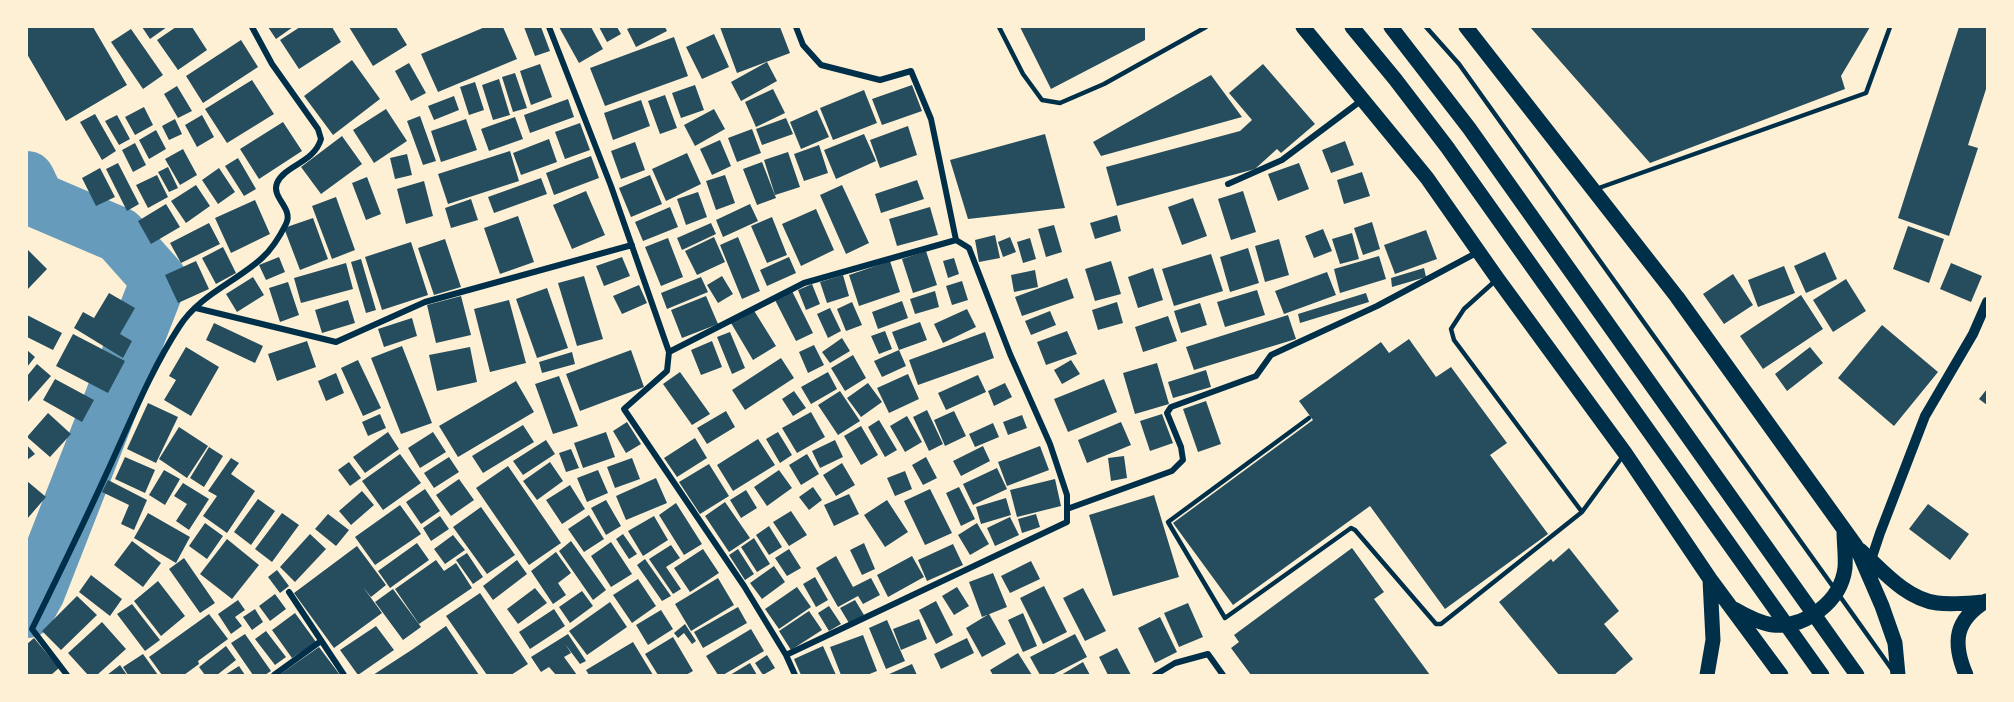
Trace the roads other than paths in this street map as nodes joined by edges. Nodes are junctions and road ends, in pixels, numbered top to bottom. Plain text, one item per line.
1 (252, 27) edge
2 (549, 27) edge
3 (796, 27) edge
4 (999, 27) edge
5 (1206, 27) edge
6 (1303, 27) edge
7 (1352, 27) edge
8 (1391, 27) edge
9 (1426, 27) edge
10 (1466, 27) edge
11 (1890, 27) edge
12 (1363, 100) junction
13 (1228, 184) dead end
14 (1594, 190) junction
15 (956, 240) junction
16 (632, 245) junction
17 (1479, 252) junction
18 (1497, 278) junction
19 (1987, 302) edge
20 (196, 308) junction
21 (669, 352) junction
22 (1309, 418) dead end
23 (1625, 453) junction
24 (1067, 509) junction
25 (1582, 512) junction
26 (1844, 531) junction
27 (1856, 546) junction
28 (1871, 560) junction
29 (1710, 579) junction
30 (289, 592) dead end
31 (1986, 601) edge
32 (1732, 608) junction
33 (321, 641) junction
34 (786, 656) junction
35 (67, 675) edge
36 (274, 675) edge
37 (344, 675) edge
38 (795, 675) edge
39 (1155, 675) edge
40 (1223, 675) edge
41 (1707, 675) edge
42 (1781, 675) edge
43 (1822, 675) edge
44 (1857, 675) edge
45 (1897, 675) edge
46 (1966, 675) edge

1 - 20 street
2 - 16 street
3 - 15 street
4 - 5 lane
6 - 12 main road
7 - 43 main road
8 - 44 main road
9 - 45 lane
10 - 14 main road
11 - 14 lane
12 - 13 street
12 - 17 main road
14 - 26 main road
15 - 21 street
15 - 24 street
16 - 20 street
16 - 21 street
17 - 18 main road
17 - 24 street
18 - 23 main road
18 - 25 lane
19 - 28 street
20 - 35 street
21 - 34 street
22 - 25 lane
23 - 25 lane
23 - 29 main road
24 - 34 street
26 - 27 main road
26 - 32 main road
27 - 28 main road
27 - 45 main road
28 - 31 main road
29 - 32 main road
29 - 41 main road
30 - 33 street
31 - 46 main road
32 - 42 main road
33 - 36 street
33 - 37 street
34 - 38 street
39 - 40 street

